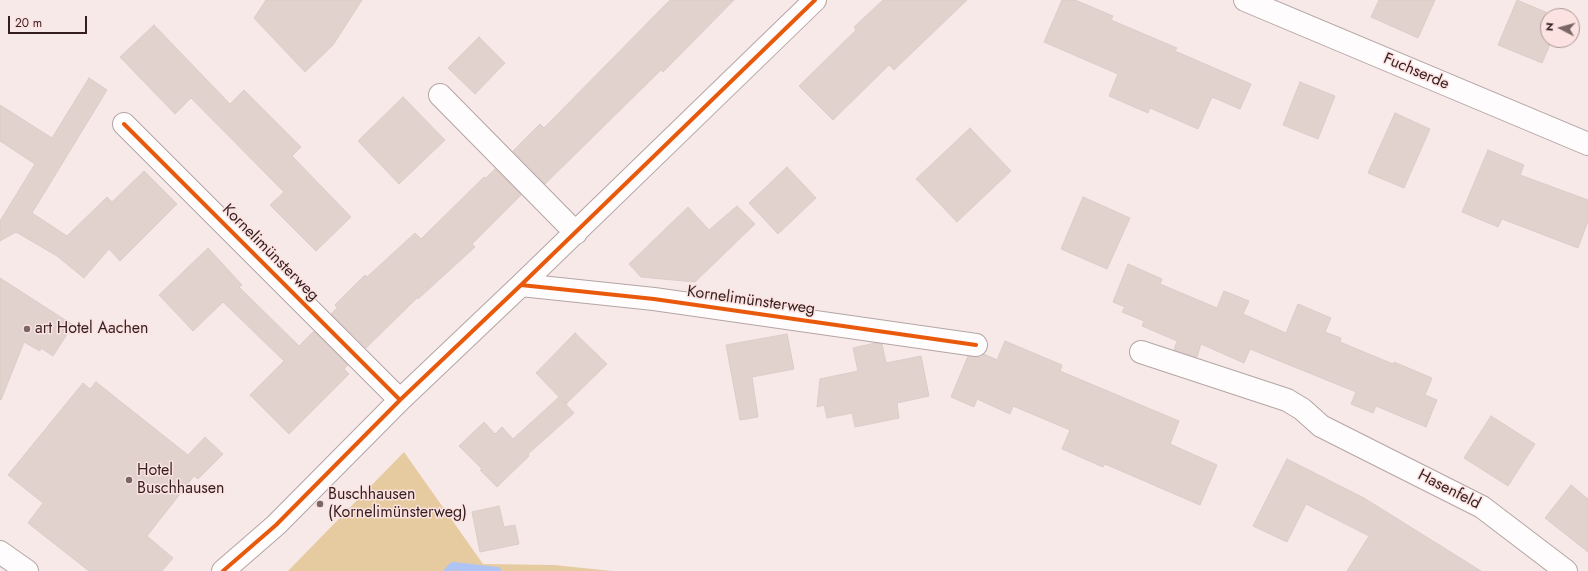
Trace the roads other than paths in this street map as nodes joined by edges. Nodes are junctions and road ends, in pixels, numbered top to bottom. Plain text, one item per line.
1 (815, 0) edge
2 (1245, 0) edge
3 (440, 95) dead end
4 (124, 124) dead end
5 (1588, 144) edge
6 (576, 233) junction
7 (522, 285) junction
8 (976, 345) dead end
9 (1141, 352) dead end
10 (400, 400) junction
11 (0, 552) edge
12 (27, 571) edge
13 (223, 571) edge
14 (1566, 571) edge

1 - 6 street
2 - 5 street, Fuchserde
3 - 6 street
4 - 10 street, Kornelimünsterweg
6 - 7 street
7 - 8 street, Kornelimünsterweg
7 - 10 street
9 - 14 street, Hasenfeld
10 - 13 street
11 - 12 street

